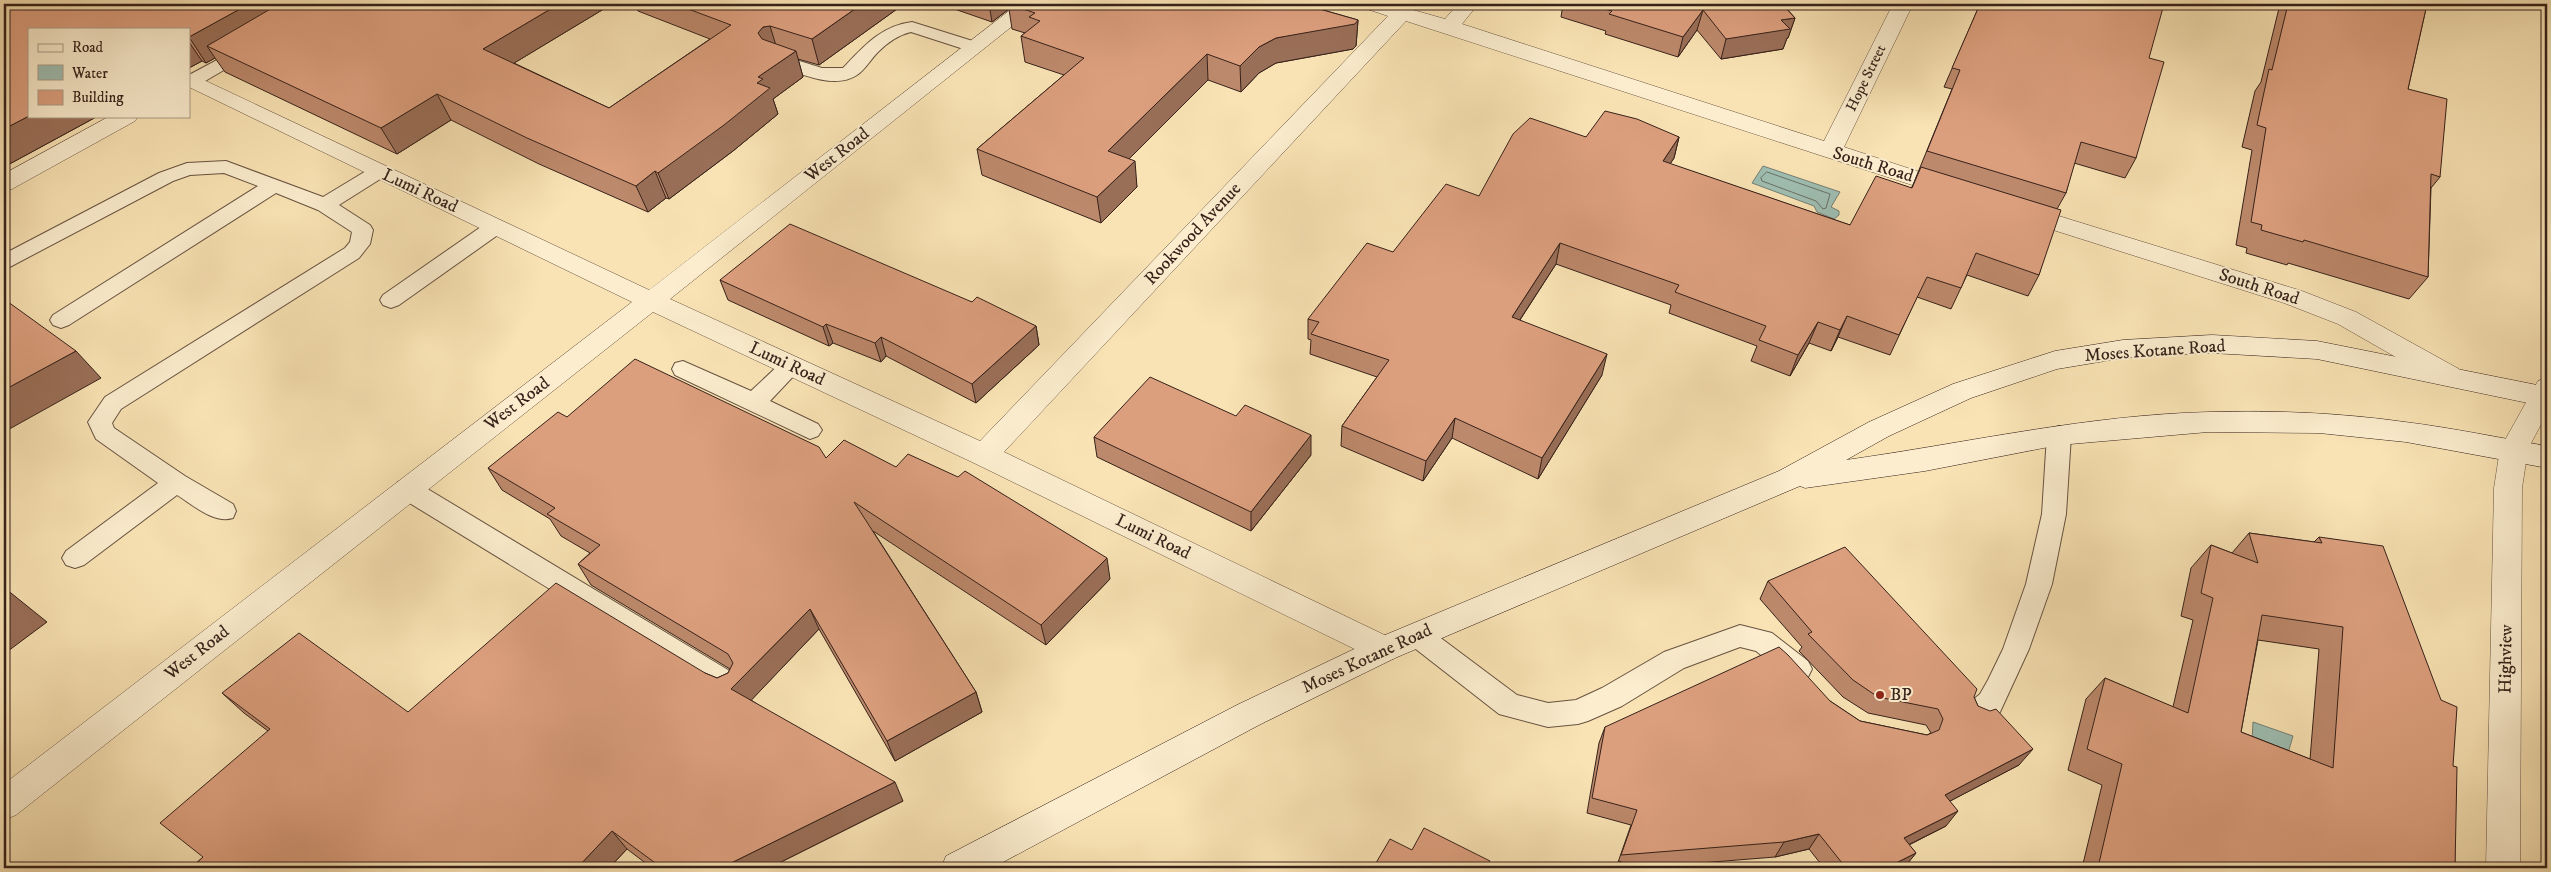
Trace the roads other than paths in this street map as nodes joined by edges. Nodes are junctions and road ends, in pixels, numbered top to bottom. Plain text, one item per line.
1 (1030, 4) edge
2 (1372, 4) edge
3 (1468, 4) edge
4 (1902, 4) edge
5 (1402, 13) junction
6 (1449, 27) junction
7 (264, 40) edge
8 (973, 48) junction
9 (777, 59) edge
10 (190, 81) edge
11 (123, 118) edge
12 (1830, 152) junction
13 (378, 172) junction
14 (4, 184) edge
15 (273, 186) junction
16 (1972, 196) edge
17 (325, 205) junction
18 (2000, 205) edge
19 (495, 227) junction
20 (4, 263) edge
21 (391, 300) dead end
22 (651, 302) junction
23 (61, 320) dead end
24 (792, 366) junction
25 (683, 369) dead end
26 (2450, 376) junction
27 (2546, 394) edge
28 (753, 403) junction
29 (810, 430) dead end
30 (2059, 436) junction
31 (2514, 450) junction
32 (984, 455) junction
33 (2547, 457) edge
34 (1789, 479) junction
35 (176, 484) junction
36 (407, 489) junction
37 (224, 511) dead end
38 (75, 558) dead end
39 (1417, 635) junction
40 (1384, 649) junction
41 (728, 684) edge
42 (1814, 688) edge
43 (1978, 713) edge
44 (4, 804) edge
45 (958, 868) edge
46 (2503, 868) edge

1 - 8 street, West Road
2 - 5 street, South Road
3 - 6 street
4 - 12 street, Hope Street
5 - 6 street, South Road
5 - 32 street, Rookwood Avenue
6 - 12 street, South Road
7 - 10 lane
8 - 9 lane
8 - 22 street, West Road
10 - 13 street, Lumi Road
11 - 14 street
12 - 16 street, South Road
13 - 17 lane
13 - 19 street, Lumi Road
15 - 17 lane
15 - 20 lane
15 - 23 lane
17 - 35 lane
18 - 26 street, South Road
19 - 21 lane
19 - 22 street, Lumi Road
22 - 24 street, Lumi Road
22 - 36 street, West Road
24 - 28 lane
24 - 32 street, Lumi Road
25 - 28 lane
26 - 27 street, Moses Kotane Road
26 - 34 street, Moses Kotane Road
27 - 31 street, Highview
28 - 29 lane
30 - 31 street, Moses Kotane Road
30 - 34 street, Moses Kotane Road
30 - 43 lane
31 - 33 street
31 - 46 street, Highview
32 - 40 street, Lumi Road
34 - 39 street, Moses Kotane Road
35 - 37 lane
35 - 38 lane
36 - 41 lane
36 - 44 street, West Road
39 - 40 street, Moses Kotane Road
39 - 42 lane
40 - 45 street, Moses Kotane Road

